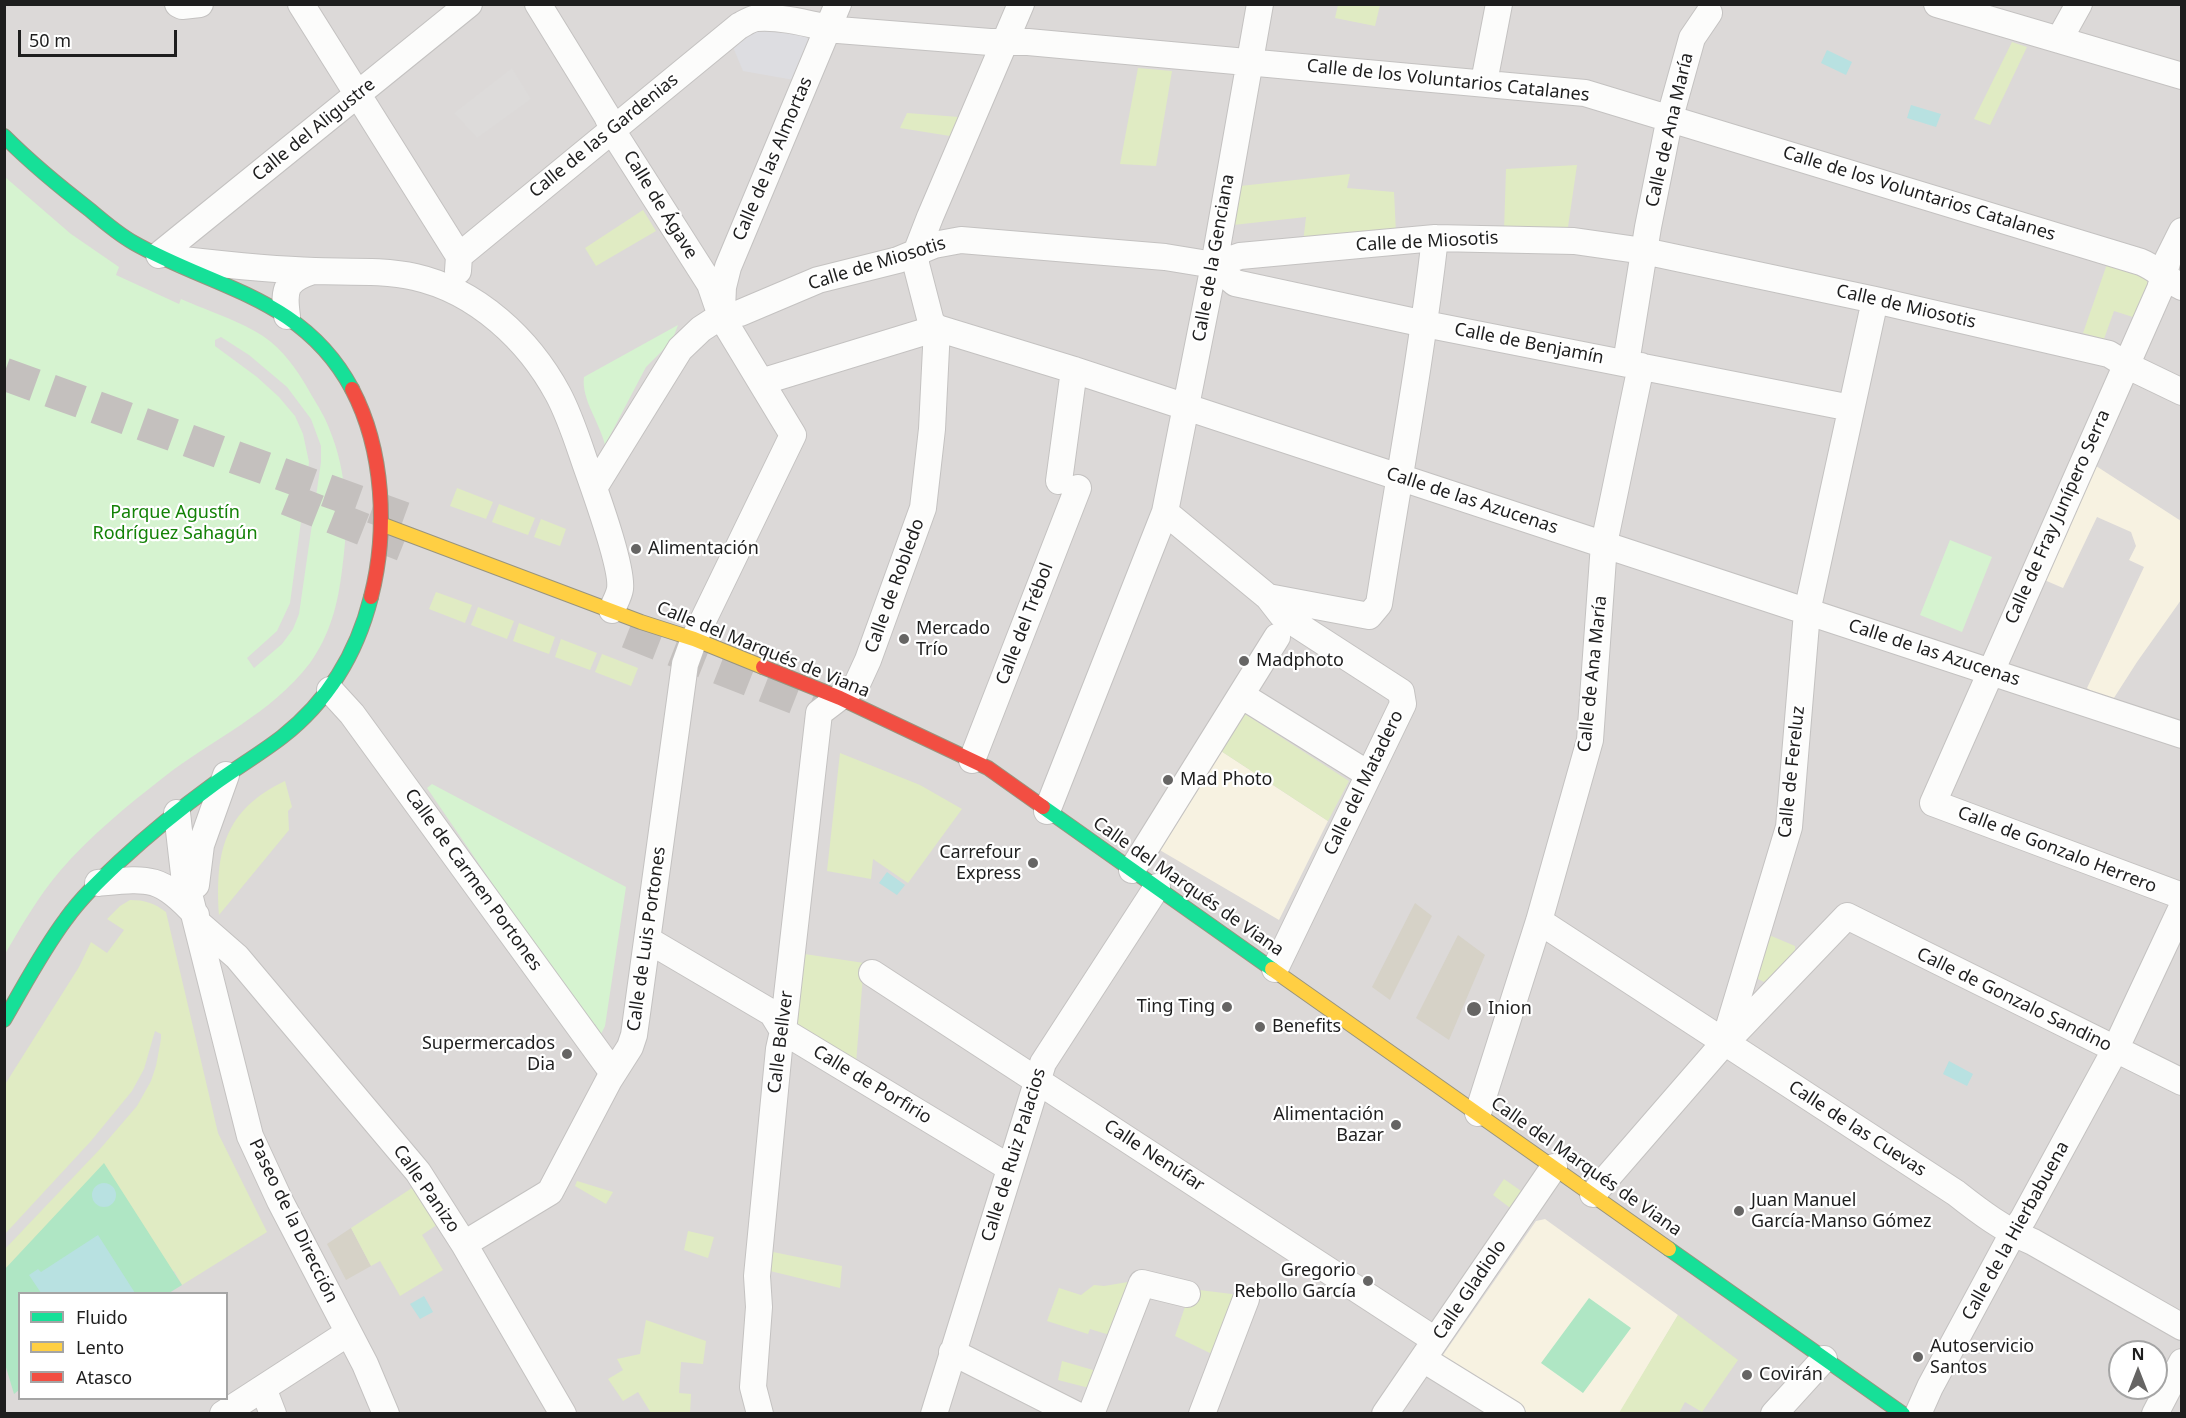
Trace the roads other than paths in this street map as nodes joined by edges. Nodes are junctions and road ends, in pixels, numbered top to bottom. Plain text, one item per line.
1 (178, 4) edge
2 (200, 4) edge
3 (301, 4) edge
4 (469, 4) edge
5 (538, 4) edge
6 (838, 4) edge
7 (1021, 4) edge
8 (1260, 4) edge
9 (1499, 4) edge
10 (1936, 4) edge
11 (2079, 4) edge
12 (1709, 13) dead end
13 (751, 20) joint
14 (828, 28) junction
15 (2059, 40) junction
16 (1004, 42) junction
17 (1249, 62) junction
18 (2181, 76) edge
19 (1484, 82) junction
20 (358, 94) junction
21 (1670, 117) junction
22 (612, 129) junction
23 (4, 136) edge
24 (2181, 231) edge
25 (1434, 238) junction
26 (1644, 251) junction
27 (916, 253) junction
28 (459, 256) junction
29 (162, 257) junction
30 (1214, 266) junction
31 (313, 271) junction
32 (2173, 283) edge
33 (458, 292) junction
34 (1875, 300) junction
35 (287, 316) junction
36 (722, 316) junction
37 (1425, 324) junction
38 (937, 328) junction
39 (1633, 364) junction
40 (2126, 365) junction
41 (1074, 370) junction
42 (761, 382) junction
43 (2181, 392) edge
44 (1186, 407) junction
45 (1851, 408) junction
46 (1398, 477) junction
47 (594, 488) junction
48 (1165, 512) junction
49 (381, 524) junction
50 (1604, 544) junction
51 (612, 610) junction
52 (1807, 612) junction
53 (1276, 616) junction
54 (694, 639) junction
55 (1990, 671) junction
56 (330, 690) junction
57 (1241, 695) junction
58 (840, 698) junction
59 (2181, 735) edge
60 (972, 760) junction
61 (1368, 774) junction
62 (226, 775) junction
63 (1933, 803) joint
64 (1047, 811) junction
65 (177, 813) junction
66 (1132, 870) junction
67 (98, 883) junction
68 (1156, 887) junction
69 (2181, 896) edge
70 (2181, 907) edge
71 (197, 919) junction
72 (1539, 921) junction
73 (648, 940) junction
74 (237, 957) junction
75 (1275, 969) junction
76 (872, 973) dead end
77 (212, 984) junction
78 (4, 1020) edge
79 (783, 1031) junction
80 (1724, 1043) junction
81 (2115, 1050) junction
82 (613, 1073) junction
83 (1038, 1080) junction
84 (2181, 1082) edge
85 (1478, 1113) junction
86 (1554, 1167) junction
87 (1010, 1168) junction
88 (1593, 1194) junction
89 (2013, 1233) junction
90 (464, 1244) junction
91 (1187, 1294) dead end
92 (1245, 1299) dead end
93 (2181, 1327) edge
94 (348, 1333) junction
95 (1429, 1349) junction
96 (952, 1352) junction
97 (1824, 1359) junction
98 (2181, 1362) edge
99 (262, 1388) junction
100 (758, 1405) edge
101 (223, 1413) edge
102 (273, 1413) edge
103 (386, 1413) edge
104 (563, 1413) edge
105 (934, 1413) edge
106 (1075, 1413) edge
107 (1091, 1413) edge
108 (1202, 1413) edge
109 (1385, 1413) edge
110 (1512, 1413) edge
111 (1774, 1413) edge
112 (1903, 1413) edge
113 (1918, 1413) edge
114 (2155, 1413) edge

1 - 2 street
3 - 20 street
4 - 20 street, Calle del Aligustre
5 - 22 street, Calle de Ágave
6 - 14 street, Calle de las Almortas
7 - 16 street
8 - 17 street, Calle de la Genciana
9 - 19 street
10 - 15 street
11 - 15 street
12 - 21 street, Calle de Ana María
13 - 14 street, Calle de los Voluntarios Catalanes
13 - 22 street, Calle de las Gardenias
14 - 16 street, Calle de los Voluntarios Catalanes
14 - 36 street, Calle de las Almortas
15 - 18 street
16 - 17 street, Calle de los Voluntarios Catalanes
16 - 27 street
17 - 19 street, Calle de los Voluntarios Catalanes
17 - 30 street, Calle de la Genciana
19 - 21 street, Calle de los Voluntarios Catalanes
20 - 28 street
20 - 29 street, Calle del Aligustre
21 - 26 street, Calle de Ana María
21 - 32 street, Calle de los Voluntarios Catalanes
22 - 28 street, Calle de las Gardenias
22 - 36 street, Calle de Ágave
23 - 29 street
24 - 32 street, Calle de Fray Junípero Serra
25 - 26 street, Calle de Miosotis
25 - 30 street, Calle de Miosotis
25 - 37 street
26 - 34 street, Calle de Miosotis
26 - 39 street, Calle de Ana María
27 - 30 street, Calle de Miosotis
27 - 36 street, Calle de Miosotis
27 - 38 street
28 - 33 street
29 - 31 street
29 - 35 street
30 - 37 street, Calle de Benjamín
30 - 44 street, Calle de la Genciana
31 - 33 street
31 - 35 street
32 - 40 street, Calle de Fray Junípero Serra
33 - 47 street
34 - 40 street, Calle de Miosotis
34 - 45 street, Calle de Fereluz
35 - 49 street
36 - 42 street, Calle de Ágave
36 - 47 street, Calle de Miosotis
37 - 39 street, Calle de Benjamín
37 - 46 street
38 - 41 street, Calle de las Azucenas
38 - 42 street
38 - 58 street, Calle de Robledo
39 - 45 street, Calle de Benjamín
39 - 50 street, Calle de Ana María
40 - 43 street, Calle de Miosotis
40 - 55 street, Calle de Fray Junípero Serra
41 - 44 street, Calle de las Azucenas
41 - 60 street, Calle del Trébol
42 - 54 street, Calle de Luis Portones
44 - 46 street, Calle de las Azucenas
44 - 48 street, Calle de la Genciana
45 - 52 street, Calle de Fereluz
46 - 50 street, Calle de las Azucenas
46 - 53 street
47 - 51 street
48 - 53 street
48 - 64 street, Calle de la Genciana
49 - 51 street, Calle del Marqués de Viana
49 - 56 street
50 - 52 street, Calle de las Azucenas
50 - 72 street, Calle de Ana María
51 - 54 street, Calle del Marqués de Viana
52 - 55 street, Calle de las Azucenas
52 - 80 street, Calle de Fereluz
53 - 57 street
53 - 61 street, Calle del Matadero
54 - 58 street, Calle del Marqués de Viana
54 - 73 street, Calle de Luis Portones
55 - 59 street, Calle de las Azucenas
55 - 63 street, Calle de Fray Junípero Serra
56 - 62 street
56 - 82 street, Calle de Carmen Portones
57 - 61 street
57 - 66 street
58 - 60 street, Calle del Marqués de Viana
58 - 79 street, Calle Bellver
60 - 64 street, Calle del Marqués de Viana
61 - 75 street, Calle del Matadero
62 - 65 street
62 - 71 street, Paseo de la Dirección
63 - 69 street, Calle de Gonzalo Herrero
64 - 66 street, Calle del Marqués de Viana
65 - 67 street
65 - 71 street, Paseo de la Dirección
66 - 68 street, Calle del Marqués de Viana
67 - 71 street
67 - 78 street
68 - 75 street, Calle del Marqués de Viana
68 - 83 street, Calle de Ruiz Palacios
70 - 81 street, Calle de la Hierbabuena
71 - 74 street, Calle Panizo
71 - 77 street, Paseo de la Dirección
72 - 80 street, Calle de las Cuevas
72 - 85 street, Calle de Ana María
73 - 79 street, Calle de Porfirio
73 - 82 street, Calle de Luis Portones
74 - 77 street
74 - 90 street, Calle Panizo
75 - 85 street, Calle del Marqués de Viana
76 - 83 street, Calle Nenúfar
77 - 94 street, Paseo de la Dirección
79 - 87 street, Calle de Porfirio
79 - 100 street, Calle Bellver
80 - 81 street, Calle de Gonzalo Sandino
80 - 88 street, Calle de Fereluz
80 - 89 street, Calle de las Cuevas
81 - 84 street, Calle de Gonzalo Sandino
81 - 89 street, Calle de la Hierbabuena
82 - 90 street, Calle de Luis Portones
83 - 87 street, Calle de Ruiz Palacios
83 - 95 street, Calle Nenúfar
85 - 86 street, Calle del Marqués de Viana
86 - 88 street, Calle del Marqués de Viana
86 - 95 street, Calle Gladiolo
87 - 96 street, Calle de Ruiz Palacios
88 - 97 street, Calle del Marqués de Viana
89 - 93 street, Calle de las Cuevas
89 - 113 street, Calle de la Hierbabuena
90 - 104 street, Calle Panizo
91 - 107 street
92 - 108 street
94 - 99 street
94 - 103 street, Paseo de la Dirección
95 - 109 street, Calle Gladiolo
95 - 110 street, Calle Nenúfar
96 - 105 street, Calle de Ruiz Palacios
96 - 106 street
97 - 111 street
97 - 112 street, Calle del Marqués de Viana
98 - 114 street
99 - 101 street
99 - 102 street

